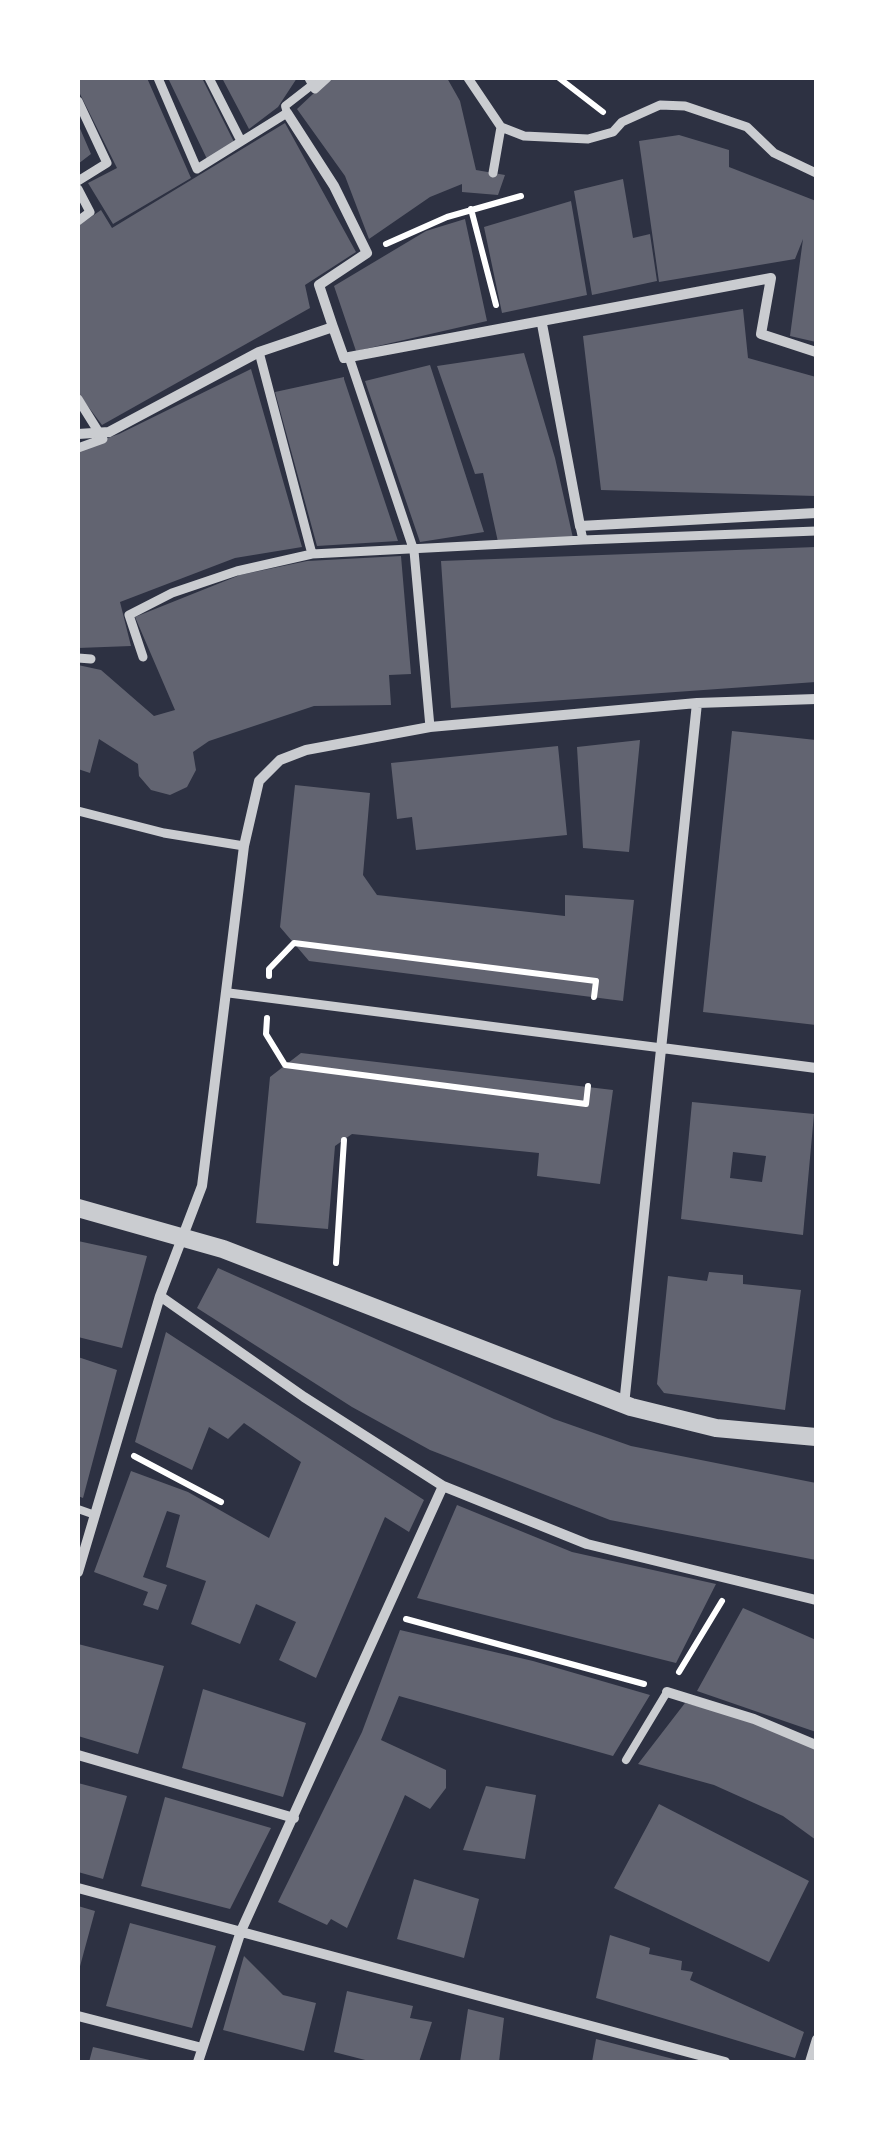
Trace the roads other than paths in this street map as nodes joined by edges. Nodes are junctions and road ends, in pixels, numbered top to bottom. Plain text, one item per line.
1 (158, 78) edge
2 (209, 78) edge
3 (468, 78) edge
4 (318, 79) edge
5 (78, 101) edge
6 (287, 113) junction
7 (501, 127) junction
8 (241, 141) junction
9 (492, 173) dead end
10 (816, 173) edge
11 (78, 181) edge
12 (78, 189) edge
13 (78, 221) edge
14 (542, 324) junction
15 (334, 328) junction
16 (259, 352) junction
17 (816, 352) edge
18 (349, 357) junction
19 (78, 399) edge
20 (99, 432) junction
21 (78, 434) edge
22 (78, 448) edge
23 (816, 514) edge
24 (580, 526) junction
25 (816, 531) edge
26 (582, 540) junction
27 (414, 551) junction
28 (312, 554) junction
29 (143, 656) dead end
30 (78, 658) edge
31 (91, 659) dead end
32 (816, 699) edge
33 (697, 703) junction
34 (430, 727) junction
35 (78, 811) edge
36 (244, 846) junction
37 (229, 993) junction
38 (662, 1048) junction
39 (816, 1068) edge
40 (78, 1208) edge
41 (185, 1240) junction
42 (160, 1296) junction
43 (624, 1405) junction
44 (816, 1437) edge
45 (443, 1486) junction
46 (78, 1509) edge
47 (95, 1515) junction
48 (78, 1572) edge
49 (816, 1600) edge
50 (667, 1692) joint
51 (816, 1745) edge
52 (78, 1755) edge
53 (626, 1760) dead end
54 (294, 1818) junction
55 (78, 1888) edge
56 (241, 1931) junction
57 (78, 2016) edge
58 (816, 2040) edge
59 (202, 2048) junction
60 (198, 2062) edge
61 (725, 2062) edge
62 (809, 2062) edge

1 - 8 street
2 - 8 street
3 - 7 street
4 - 6 lane
5 - 11 street
6 - 8 street
6 - 15 street
7 - 9 street
7 - 10 street
12 - 13 street
14 - 17 street
14 - 18 street
14 - 24 street
15 - 16 street
15 - 18 street
16 - 20 street
16 - 28 street
18 - 27 street
19 - 20 street
20 - 21 street
20 - 22 street
23 - 24 street
24 - 26 street
25 - 26 street
26 - 27 street
27 - 28 street
27 - 34 street
28 - 29 street
30 - 31 street
32 - 33 street
33 - 34 street
33 - 38 street
34 - 36 street
35 - 36 street
36 - 37 street
37 - 38 street
37 - 41 street
38 - 39 street
38 - 43 street
40 - 41 street
41 - 42 street
41 - 43 street
42 - 45 street
42 - 47 street
43 - 44 street
45 - 49 street
45 - 54 street
46 - 47 lane
47 - 48 street
50 - 51 street
50 - 53 lane
52 - 54 street
54 - 56 street
55 - 56 street
56 - 59 street
56 - 61 street
57 - 59 street
58 - 62 lane
59 - 60 street

